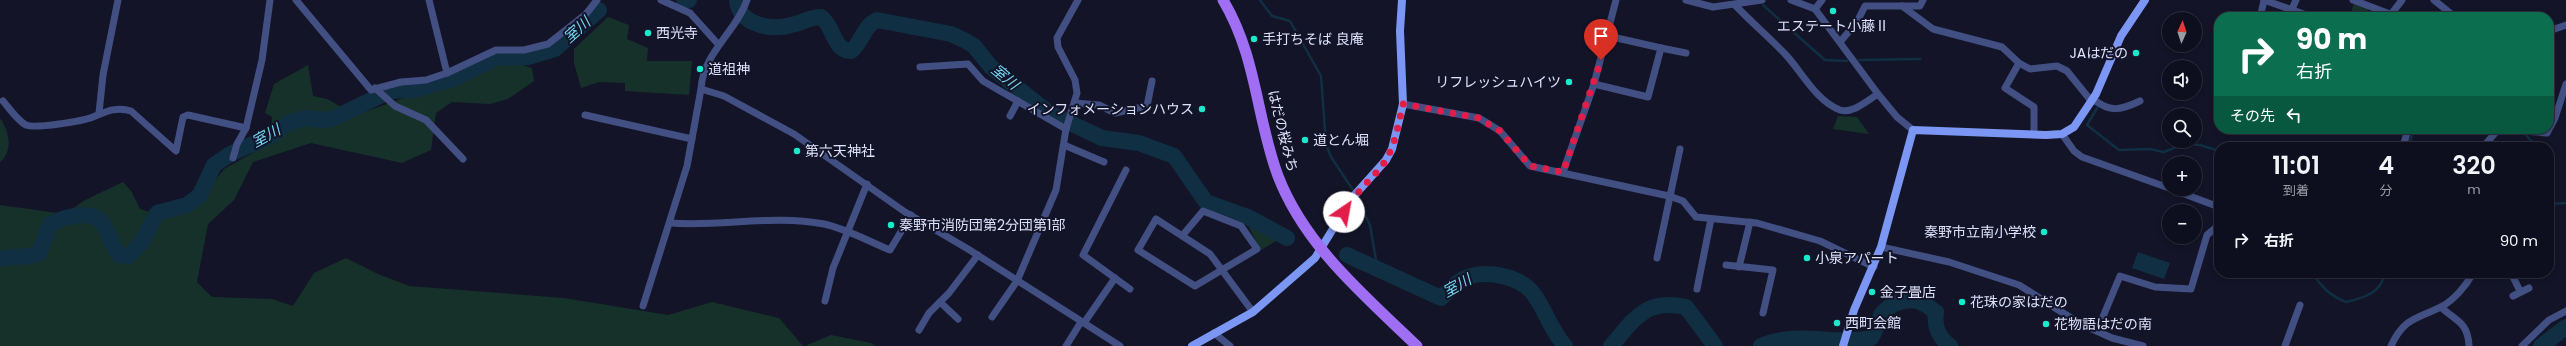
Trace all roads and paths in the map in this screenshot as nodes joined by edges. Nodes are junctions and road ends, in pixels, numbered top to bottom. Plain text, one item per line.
1 (118, 0) edge
2 (270, 0) edge
3 (296, 0) edge
4 (429, 0) edge
5 (597, 0) edge
6 (661, 0) edge
7 (747, 0) edge
8 (1078, 0) edge
9 (1223, 0) edge
10 (1402, 0) edge
11 (1616, 0) edge
12 (1686, 0) edge
13 (1762, 0) edge
14 (1791, 0) edge
15 (1822, 0) edge
16 (1923, 0) edge
17 (2145, 0) edge
18 (2264, 0) edge
19 (2296, 0) edge
20 (2353, 0) edge
21 (2402, 0) edge
22 (2434, 0) edge
23 (1702, 2) edge
24 (1735, 6) junction
25 (1902, 6) junction
26 (1815, 9) junction
27 (2292, 9) junction
28 (2261, 12) edge
29 (2300, 12) edge
30 (2382, 12) edge
31 (2392, 12) edge
32 (2448, 12) edge
33 (2566, 25) edge
34 (2554, 29) edge
35 (1608, 36) junction
36 (1840, 42) junction
37 (718, 44) junction
38 (1661, 48) junction
39 (1686, 53) dead end
40 (947, 57) dead end
41 (2019, 63) junction
42 (947, 65) junction
43 (920, 67) dead end
44 (447, 73) junction
45 (1152, 81) dead end
46 (1594, 84) junction
47 (2566, 84) edge
48 (375, 88) junction
49 (701, 89) junction
50 (1878, 94) junction
51 (2092, 100) junction
52 (3, 101) dead end
53 (1018, 101) junction
54 (2140, 102) dead end
55 (1075, 103) junction
56 (1403, 104) junction
57 (99, 113) junction
58 (585, 115) dead end
59 (1010, 116) dead end
60 (2554, 120) edge
61 (246, 128) junction
62 (1067, 128) junction
63 (1913, 130) junction
64 (2034, 134) junction
65 (2062, 134) junction
66 (2494, 134) edge
67 (692, 139) junction
68 (2487, 142) edge
69 (1064, 145) junction
70 (1680, 149) dead end
71 (233, 158) dead end
72 (463, 159) dead end
73 (1104, 162) dead end
74 (1126, 170) dead end
75 (1563, 172) junction
76 (867, 184) junction
77 (2162, 186) edge
78 (1669, 196) junction
79 (2189, 196) edge
80 (2214, 205) edge
81 (911, 215) junction
82 (1711, 219) junction
83 (1750, 222) junction
84 (671, 223) junction
85 (2214, 230) edge
86 (848, 232) junction
87 (1182, 236) junction
88 (1881, 247) junction
89 (1321, 250) junction
90 (978, 255) junction
91 (1657, 258) dead end
92 (1726, 266) dead end
93 (1739, 267) junction
94 (1874, 267) junction
95 (1222, 271) junction
96 (1115, 278) junction
97 (2470, 278) edge
98 (2513, 278) edge
99 (1017, 281) junction
100 (2528, 288) dead end
101 (1130, 289) dead end
102 (1697, 289) dead end
103 (2520, 291) junction
104 (2513, 296) dead end
105 (825, 301) dead end
106 (940, 302) junction
107 (2300, 305) dead end
108 (643, 306) dead end
109 (2441, 307) junction
110 (2566, 311) edge
111 (1253, 312) junction
112 (1763, 313) dead end
113 (992, 317) dead end
114 (958, 319) dead end
115 (1082, 322) junction
116 (919, 330) dead end
117 (2097, 331) junction
118 (1214, 333) junction
119 (1066, 346) edge
120 (1120, 346) edge
121 (1192, 346) edge
122 (1230, 346) edge
123 (1417, 346) edge
124 (1843, 346) edge
125 (2143, 346) edge
126 (2285, 346) edge
127 (2391, 346) edge
128 (2469, 346) edge
129 (2522, 346) edge

1 - 57 street
2 - 61 street
3 - 48 street
4 - 44 street
5 - 44 street
6 - 37 street
7 - 37 street
8 - 55 street
9 - 89 main road, はだの桜みち
10 - 56 street
11 - 35 street
12 - 23 street
13 - 24 street
14 - 26 street
15 - 26 street
16 - 25 street
17 - 51 street
18 - 27 street
18 - 28 street
19 - 27 street
20 - 30 street
21 - 31 street
22 - 32 street
23 - 24 street
24 - 50 street
25 - 36 street
25 - 41 street
26 - 36 street
27 - 29 street
33 - 34 street
35 - 38 street
35 - 46 street
36 - 50 street
37 - 49 street
38 - 39 street
38 - 46 street
40 - 42 street
41 - 51 street
41 - 64 street
42 - 43 street
42 - 53 street
44 - 48 street
45 - 55 street
46 - 75 street
47 - 60 street
48 - 72 street
49 - 67 street
49 - 76 street
50 - 63 street
51 - 54 street
51 - 65 street
52 - 57 street
53 - 59 street
53 - 62 street
55 - 62 street
56 - 75 street
56 - 89 street
57 - 61 street
58 - 67 street
61 - 71 street
62 - 69 street
63 - 64 street
63 - 88 street
64 - 65 street
65 - 77 street
66 - 68 street
67 - 84 street
69 - 73 street
69 - 99 street
70 - 78 street
74 - 96 street
75 - 78 street
76 - 81 street
76 - 86 street
78 - 82 street
78 - 91 street
79 - 80 street
81 - 86 street
81 - 90 street
82 - 83 street
82 - 102 street
83 - 93 street
83 - 94 street
84 - 86 street
84 - 108 street
85 - 117 street
86 - 105 street
87 - 95 street
87 - 95 street
87 - 95 street
88 - 94 street
88 - 117 street
89 - 111 street
89 - 123 main road, はだの桜みち
90 - 99 street
90 - 106 street
92 - 93 street
93 - 112 street
94 - 124 street
95 - 111 street
96 - 101 street
96 - 115 street
97 - 109 street
98 - 103 street
99 - 113 street
99 - 115 street
100 - 103 street
103 - 104 street
106 - 114 street
106 - 116 street
107 - 126 street
109 - 127 street
109 - 128 street
110 - 129 street
111 - 118 street
115 - 119 street
115 - 120 street
117 - 125 street
118 - 121 street
118 - 122 street

